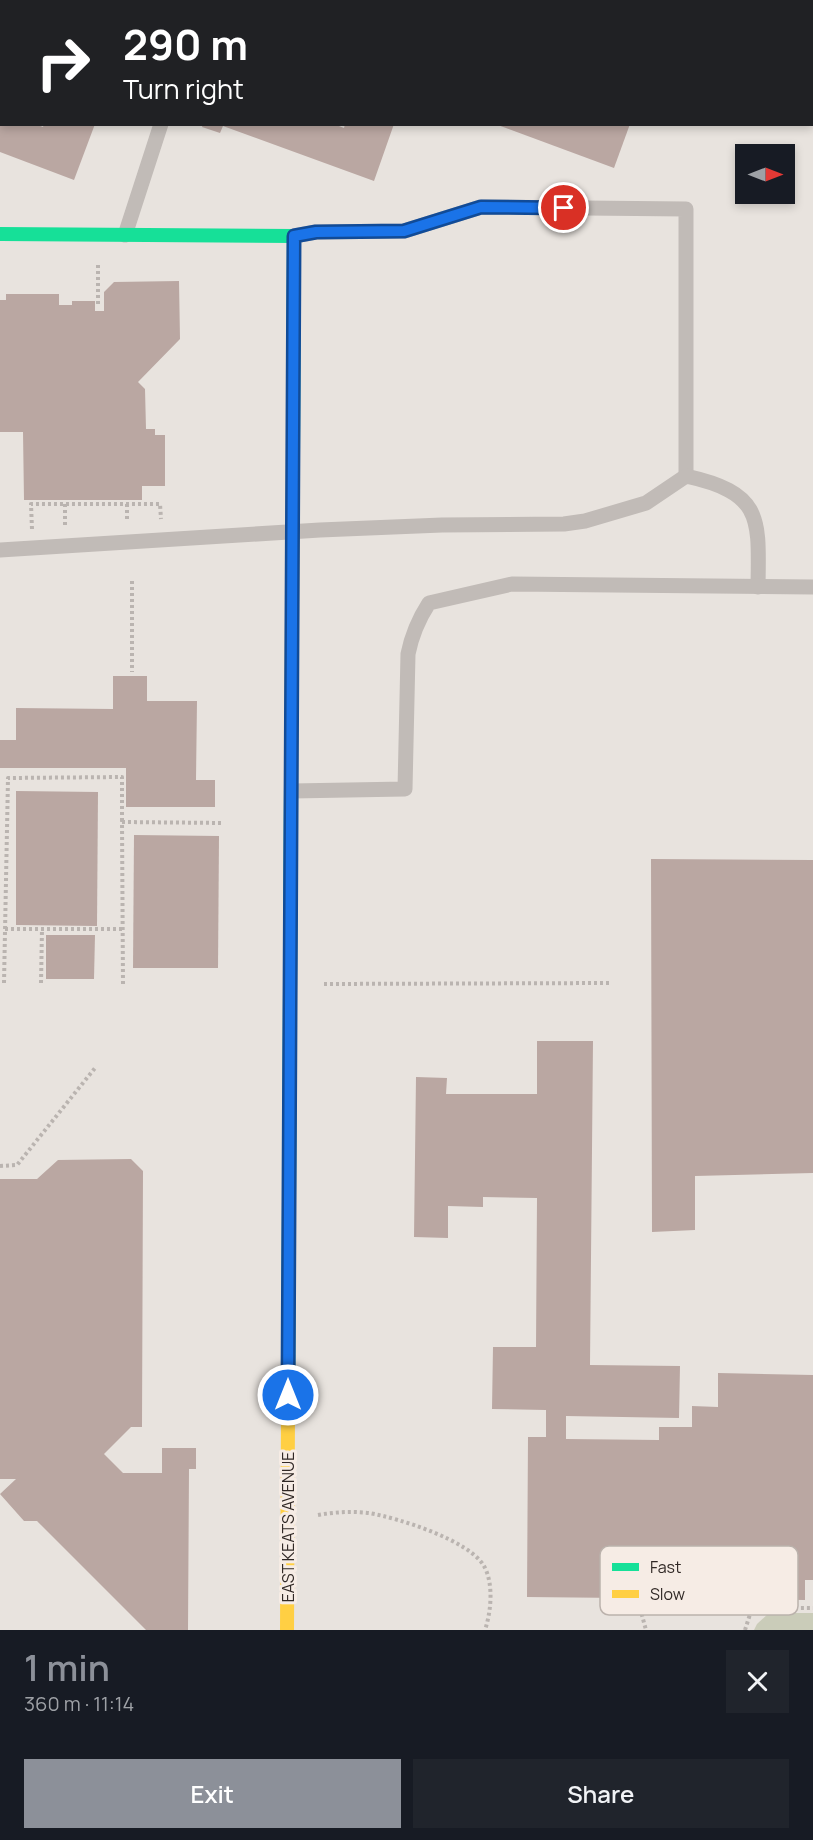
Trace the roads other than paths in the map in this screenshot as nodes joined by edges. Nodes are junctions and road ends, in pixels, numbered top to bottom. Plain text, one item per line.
1 (160, 126) edge
2 (0, 234) edge
3 (125, 235) junction
4 (294, 236) junction
5 (687, 476) junction
6 (293, 532) junction
7 (0, 550) edge
8 (758, 587) junction
9 (813, 587) edge
10 (291, 791) junction
11 (287, 1630) edge

1 - 3 lane
2 - 3 street
3 - 4 street
4 - 5 lane
4 - 6 street, EAST KEATS AVENUE
5 - 6 lane
5 - 8 lane
6 - 7 lane
6 - 10 street, EAST KEATS AVENUE
8 - 9 lane
8 - 10 lane
10 - 11 street, EAST KEATS AVENUE

